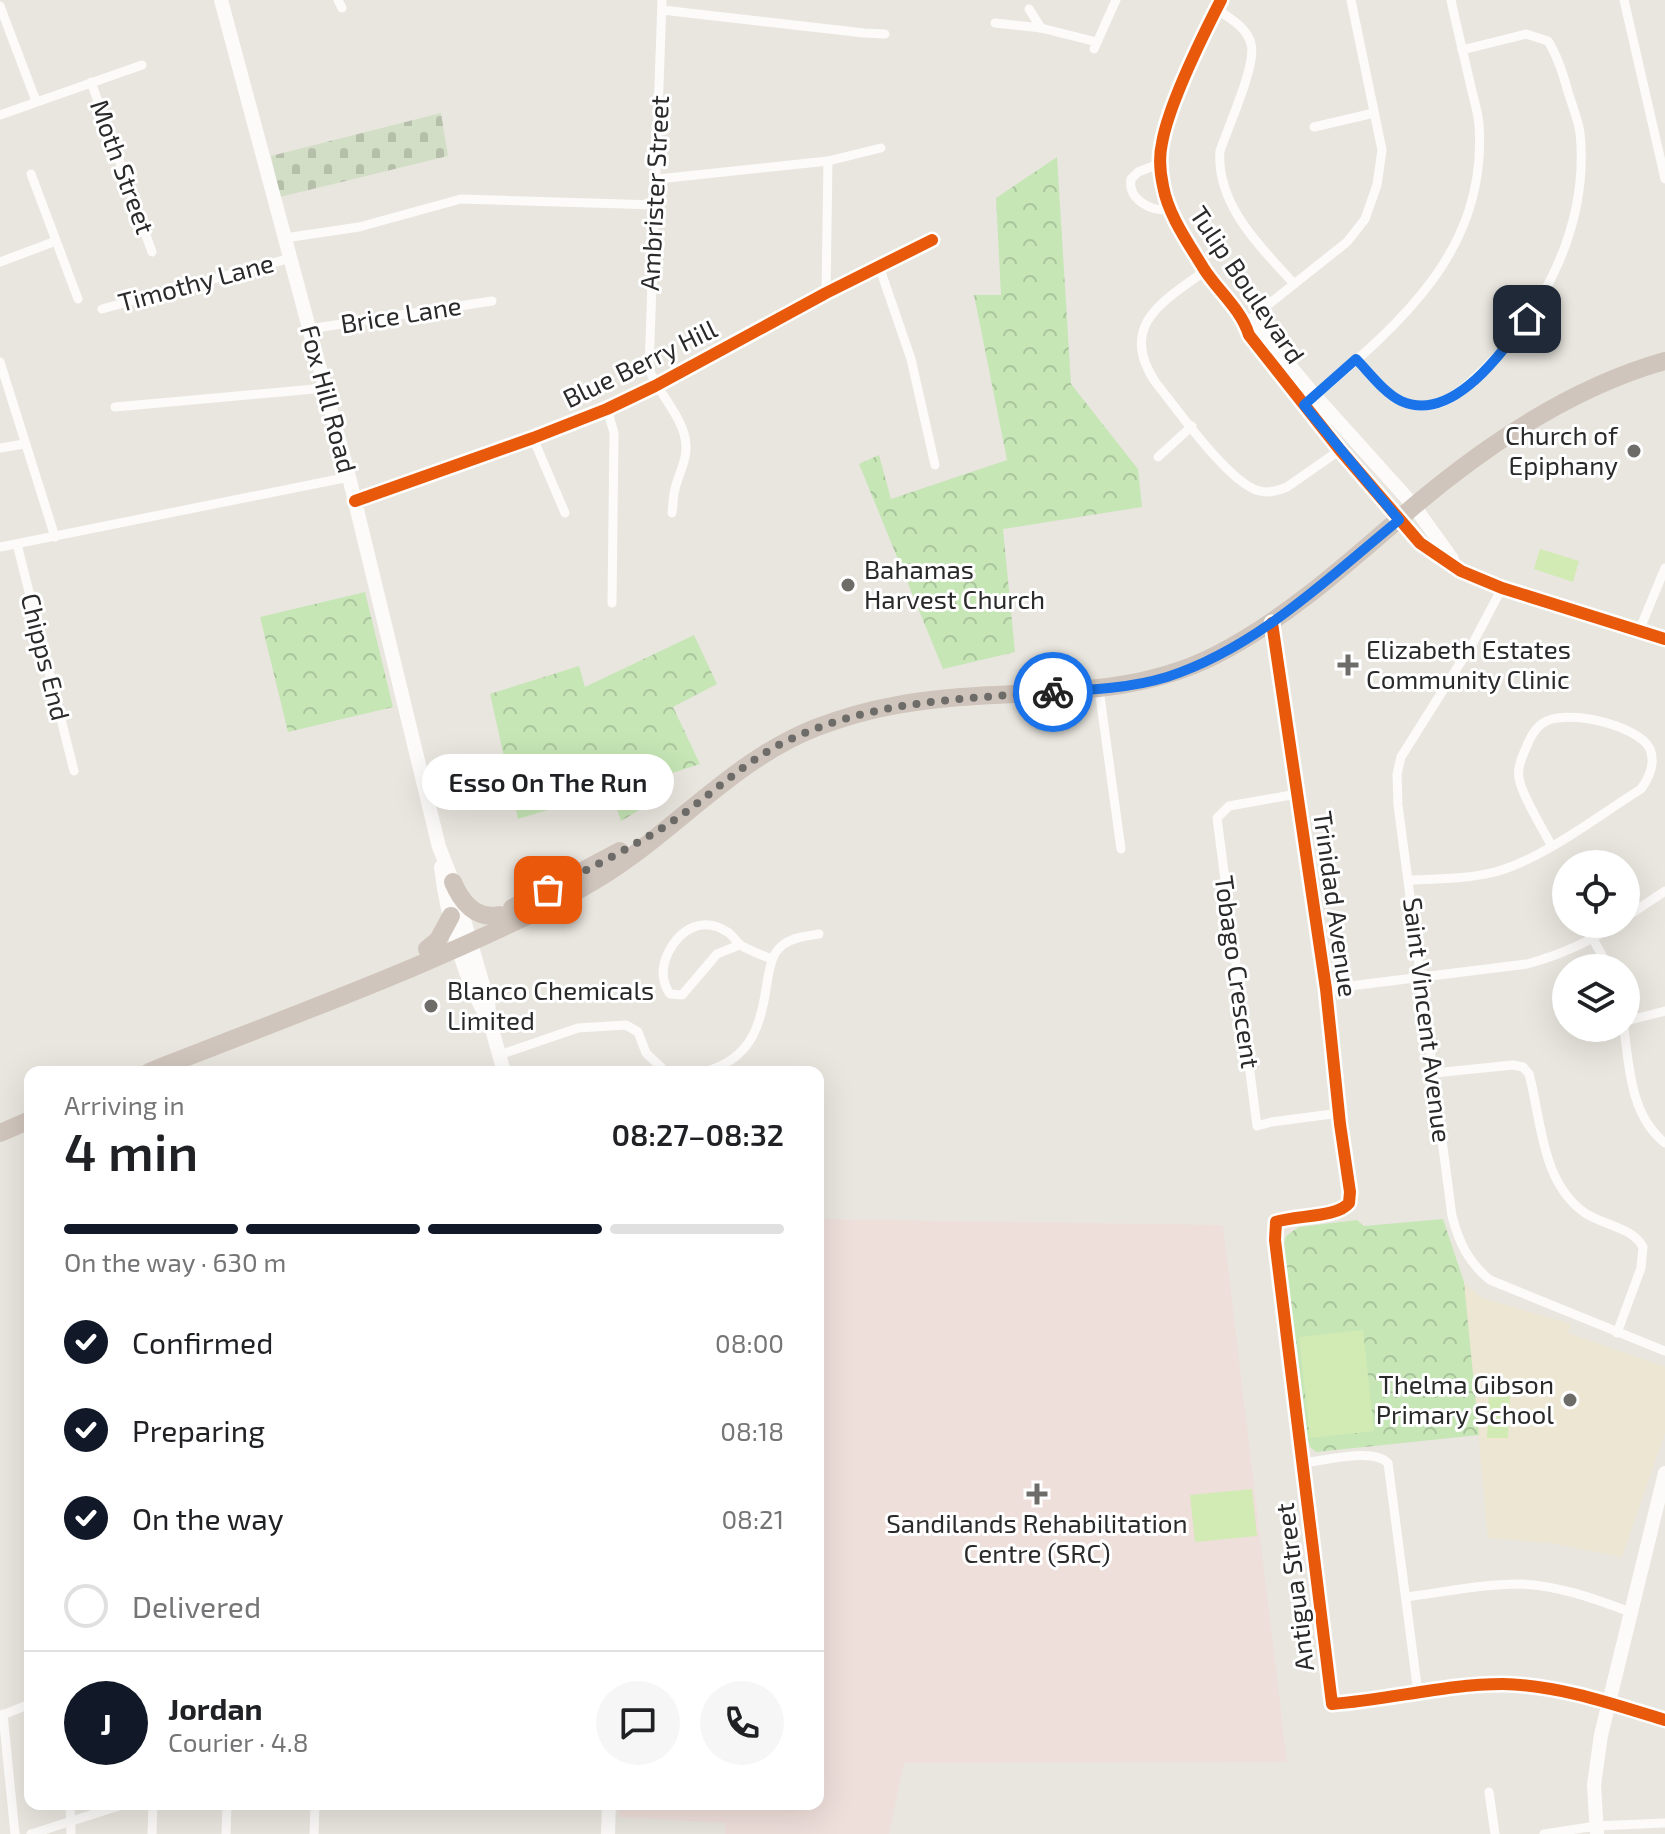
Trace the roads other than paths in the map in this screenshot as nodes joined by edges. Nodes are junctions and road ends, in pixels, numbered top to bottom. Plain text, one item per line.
1 (221, 0) edge
2 (1116, 0) edge
3 (1351, 0) edge
4 (1451, 0) edge
5 (1624, 0) edge
6 (1219, 4) edge
7 (662, 5) edge
8 (1029, 9) dead end
9 (1, 12) edge
10 (995, 23) dead end
11 (1041, 28) junction
12 (885, 34) dead end
13 (1462, 50) junction
14 (142, 65) dead end
15 (91, 82) junction
16 (36, 101) junction
17 (1374, 113) junction
18 (0, 115) edge
19 (1314, 127) dead end
20 (881, 148) dead end
21 (828, 161) junction
22 (1161, 163) junction
23 (31, 174) dead end
24 (658, 179) junction
25 (1665, 179) edge
26 (657, 205) junction
27 (1170, 209) junction
28 (285, 238) junction
29 (932, 240) dead end
30 (56, 241) junction
31 (152, 252) dead end
32 (291, 258) junction
33 (0, 262) edge
34 (879, 266) junction
35 (1205, 271) junction
36 (1294, 284) junction
37 (826, 293) junction
38 (78, 299) dead end
39 (492, 301) dead end
40 (102, 309) dead end
41 (1245, 323) junction
42 (309, 329) junction
43 (1356, 359) junction
44 (1665, 361) edge
45 (0, 362) edge
46 (655, 386) junction
47 (325, 388) junction
48 (1310, 401) junction
49 (115, 407) dead end
50 (607, 409) junction
51 (1192, 426) junction
52 (533, 438) junction
53 (24, 444) junction
54 (0, 448) edge
55 (1340, 450) junction
56 (1158, 457) dead end
57 (935, 465) dead end
58 (349, 477) junction
59 (355, 501) junction
60 (1414, 506) junction
61 (565, 513) dead end
62 (672, 513) dead end
63 (1399, 520) junction
64 (55, 537) junction
65 (17, 544) junction
66 (0, 547) edge
67 (1665, 568) edge
68 (1461, 571) junction
69 (1502, 588) junction
70 (612, 603) dead end
71 (1272, 623) junction
72 (1639, 631) junction
73 (1665, 639) edge
74 (1099, 689) junction
75 (74, 771) dead end
76 (1297, 794) junction
77 (676, 819) junction
78 (1551, 845) junction
79 (439, 847) junction
80 (1121, 849) dead end
81 (1408, 880) junction
82 (453, 882) junction
83 (1665, 891) edge
84 (1640, 908) edge
85 (499, 915) junction
86 (451, 916) junction
87 (819, 934) dead end
88 (1593, 939) joint
89 (463, 940) junction
90 (739, 945) junction
91 (427, 949) junction
92 (1601, 954) edge
93 (771, 959) junction
94 (1423, 978) junction
95 (1326, 989) junction
96 (320, 1004) junction
97 (1665, 1011) edge
98 (1640, 1017) edge
99 (1626, 1042) edge
100 (499, 1055) junction
101 (164, 1066) edge
102 (502, 1066) edge
103 (660, 1066) edge
104 (718, 1066) edge
105 (1434, 1073) junction
106 (1340, 1113) junction
107 (24, 1123) edge
108 (0, 1133) edge
109 (1665, 1143) edge
110 (1617, 1333) junction
111 (1665, 1351) edge
112 (1303, 1463) junction
113 (1665, 1473) edge
114 (1407, 1597) junction
115 (1630, 1612) junction
116 (1418, 1693) junction
117 (1609, 1702) junction
118 (24, 1706) edge
119 (2, 1715) edge
120 (1665, 1720) edge
121 (1489, 1792) dead end
122 (70, 1810) edge
123 (107, 1810) edge
124 (153, 1810) edge
125 (227, 1810) edge
126 (315, 1810) edge
127 (609, 1810) edge
128 (70, 1822) junction
129 (1665, 1823) edge
130 (1597, 1830) edge
131 (15, 1834) edge
132 (31, 1834) edge
133 (71, 1834) edge
134 (152, 1834) edge
135 (226, 1834) edge
136 (314, 1834) edge
137 (608, 1834) edge
138 (1495, 1834) edge
139 (1544, 1834) edge

1 - 28 street, Fox Hill Road
2 - 11 street
3 - 17 street
4 - 13 street
5 - 25 street
6 - 22 street, Tulip Boulevard
6 - 36 street
7 - 12 street
7 - 24 street, Ambrister Street
8 - 11 street
9 - 16 street
10 - 11 street
13 - 43 street
13 - 43 street
14 - 15 street
15 - 16 street
15 - 31 street, Moth Street
16 - 18 street
17 - 19 street
17 - 36 street
20 - 21 street
21 - 24 street
21 - 37 street
22 - 27 street, Tulip Boulevard
22 - 27 street
23 - 30 street
24 - 26 street, Ambrister Street
26 - 28 street
26 - 46 street, Ambrister Street
27 - 35 street, Tulip Boulevard
28 - 32 street, Fox Hill Road
29 - 34 street, Blue Berry Hill
30 - 33 street
30 - 38 street
32 - 40 street, Timothy Lane
32 - 42 street, Fox Hill Road
34 - 37 street, Blue Berry Hill
34 - 57 street
35 - 41 street, Tulip Boulevard
35 - 51 street
36 - 41 street
37 - 46 street, Blue Berry Hill
39 - 42 street, Brice Lane
41 - 48 street, Tulip Boulevard
42 - 47 street, Fox Hill Road
43 - 48 street
44 - 60 highway
45 - 53 street
46 - 50 street, Blue Berry Hill
46 - 62 street
47 - 49 street
47 - 58 street, Fox Hill Road
48 - 55 street, Tulip Boulevard
48 - 60 street, Tulip Boulevard
50 - 52 street, Blue Berry Hill
50 - 70 street
51 - 55 street
51 - 56 street
52 - 59 street, Blue Berry Hill
52 - 61 street
53 - 54 street
53 - 64 street
55 - 63 street, Tulip Boulevard
58 - 59 street, Fox Hill Road
58 - 64 street
59 - 79 street, Fox Hill Road
60 - 63 highway
60 - 68 street, Tulip Boulevard
63 - 68 street, Tulip Boulevard
63 - 71 highway
64 - 65 street
65 - 66 street
65 - 75 street, Chipps End
67 - 72 street
68 - 69 street, Tulip Boulevard
69 - 72 street, Tulip Boulevard
69 - 81 street, Saint Vincent Avenue
71 - 74 highway
71 - 76 street, Trinidad Avenue
72 - 73 street, Tulip Boulevard
74 - 77 highway
74 - 80 street
76 - 95 street, Trinidad Avenue
76 - 106 street, Tobago Crescent
77 - 85 highway
77 - 89 highway
78 - 78 street
78 - 81 street
79 - 82 street, Fox Hill Road
79 - 86 street, Fox Hill Road
81 - 94 street, Saint Vincent Avenue
82 - 85 highway
82 - 89 street, Fox Hill Road
83 - 84 street
85 - 89 highway
86 - 89 street, Fox Hill Road
86 - 91 highway
87 - 93 street
88 - 92 street
88 - 94 street
89 - 91 highway
89 - 96 highway
89 - 100 street, Fox Hill Road
90 - 90 street
90 - 93 street
91 - 96 highway
93 - 104 street
94 - 95 street
94 - 105 street, Saint Vincent Avenue
95 - 106 street, Trinidad Avenue
96 - 101 highway
97 - 98 street
99 - 109 street
100 - 102 street, Fox Hill Road
100 - 103 street
105 - 110 street, Saint Vincent Avenue
105 - 110 street
106 - 112 street, Trinidad Avenue
107 - 108 highway
110 - 111 street, Saint Vincent Avenue
112 - 114 street
112 - 116 street, Antigua Street
113 - 115 street
114 - 115 street
114 - 116 street
115 - 117 street
116 - 117 street, Antigua Street
117 - 120 street, Antigua Street
117 - 130 street
118 - 119 street
119 - 131 street
121 - 138 street
122 - 128 street
123 - 128 street
124 - 134 street
125 - 135 street
126 - 136 street
127 - 137 street
128 - 132 street
128 - 133 street
129 - 130 street
130 - 139 street

